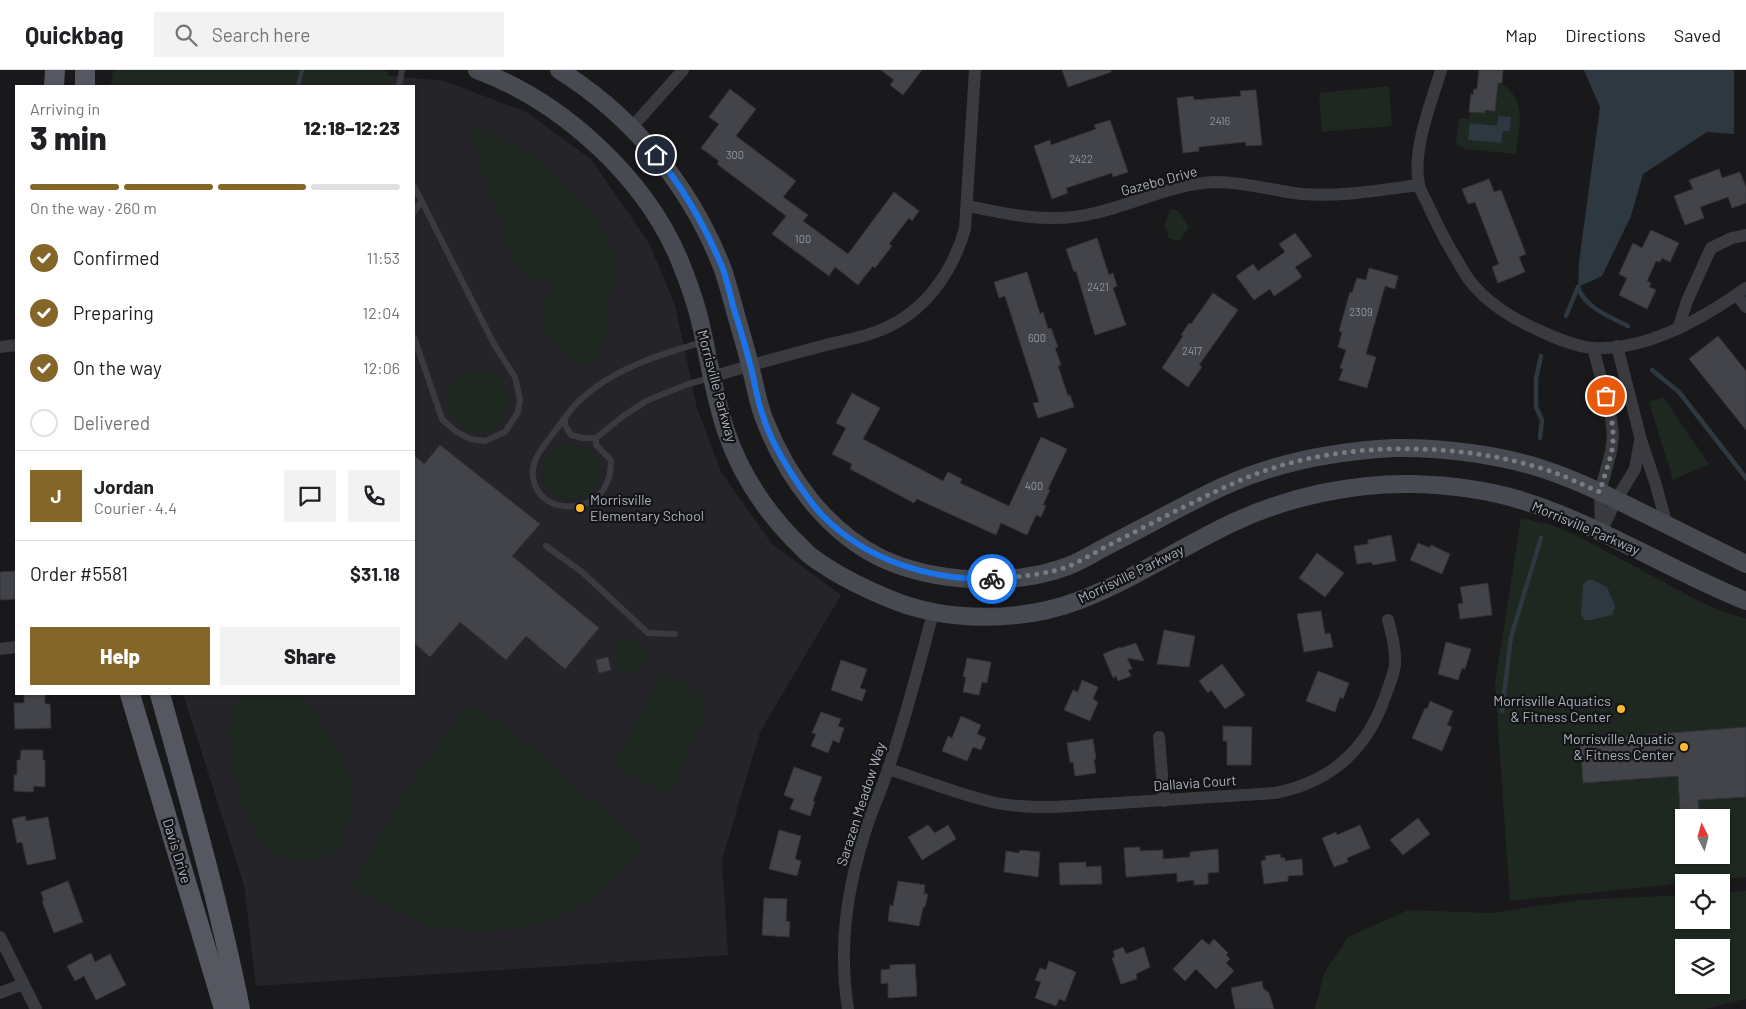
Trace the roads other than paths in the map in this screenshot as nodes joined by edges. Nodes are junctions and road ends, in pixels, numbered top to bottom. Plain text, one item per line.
1 (55, 70) edge
2 (85, 70) edge
3 (402, 70) edge
4 (477, 70) edge
5 (559, 70) edge
6 (683, 70) edge
7 (975, 70) edge
8 (1442, 70) edge
9 (54, 85) edge
10 (85, 85) edge
11 (399, 85) edge
12 (632, 127) junction
13 (1419, 185) junction
14 (415, 188) edge
15 (421, 202) junction
16 (968, 206) junction
17 (415, 211) edge
18 (1746, 235) edge
19 (1742, 292) edge
20 (1746, 307) edge
21 (1678, 329) junction
22 (415, 340) edge
23 (704, 342) junction
24 (15, 345) edge
25 (1617, 346) junction
26 (0, 347) edge
27 (1593, 348) junction
28 (750, 364) junction
29 (712, 377) junction
30 (565, 420) junction
31 (596, 438) junction
32 (1641, 440) junction
33 (1600, 492) junction
34 (1616, 500) junction
35 (1667, 525) junction
36 (1601, 532) junction
37 (546, 546) dead end
38 (1746, 564) edge
39 (1746, 602) edge
40 (932, 613) junction
41 (1388, 620) dead end
42 (675, 634) dead end
43 (15, 647) edge
44 (0, 649) edge
45 (130, 695) edge
46 (160, 695) edge
47 (1159, 738) dead end
48 (888, 769) junction
49 (1164, 801) junction
50 (0, 937) edge
51 (23, 984) junction
52 (0, 992) edge
53 (36, 1009) edge
54 (224, 1009) edge
55 (240, 1009) edge
56 (848, 1009) edge

1 - 9 main road
2 - 10 main road
3 - 11 lane
4 - 23 main road, Morrisville Parkway
5 - 12 main road
6 - 12 street
7 - 16 street
8 - 13 street
12 - 28 main road
13 - 16 street, Gazebo Drive
13 - 27 street
14 - 15 lane
15 - 17 lane
15 - 22 lane
16 - 28 street
18 - 21 street
19 - 20 street
19 - 21 street
21 - 25 street
23 - 29 main road, Morrisville Parkway
23 - 30 lane
24 - 26 street
25 - 27 street
25 - 32 street
27 - 33 street
28 - 29 street
28 - 33 main road
29 - 31 lane
29 - 40 main road, Morrisville Parkway
30 - 31 lane
30 - 31 lane
32 - 34 street
32 - 35 street
33 - 34 main road
33 - 36 street
34 - 35 main road
34 - 36 street
35 - 38 main road
36 - 39 main road, Morrisville Parkway
36 - 40 main road, Morrisville Parkway
37 - 42 lane
40 - 48 street, Sarazen Meadow Way
41 - 49 street, Dallavia Court
43 - 44 street
45 - 54 main road, Davis Drive
46 - 55 main road, Davis Drive
47 - 49 street
48 - 49 street, Dallavia Court
48 - 56 street, Sarazen Meadow Way
50 - 51 street
51 - 52 street
51 - 53 street

